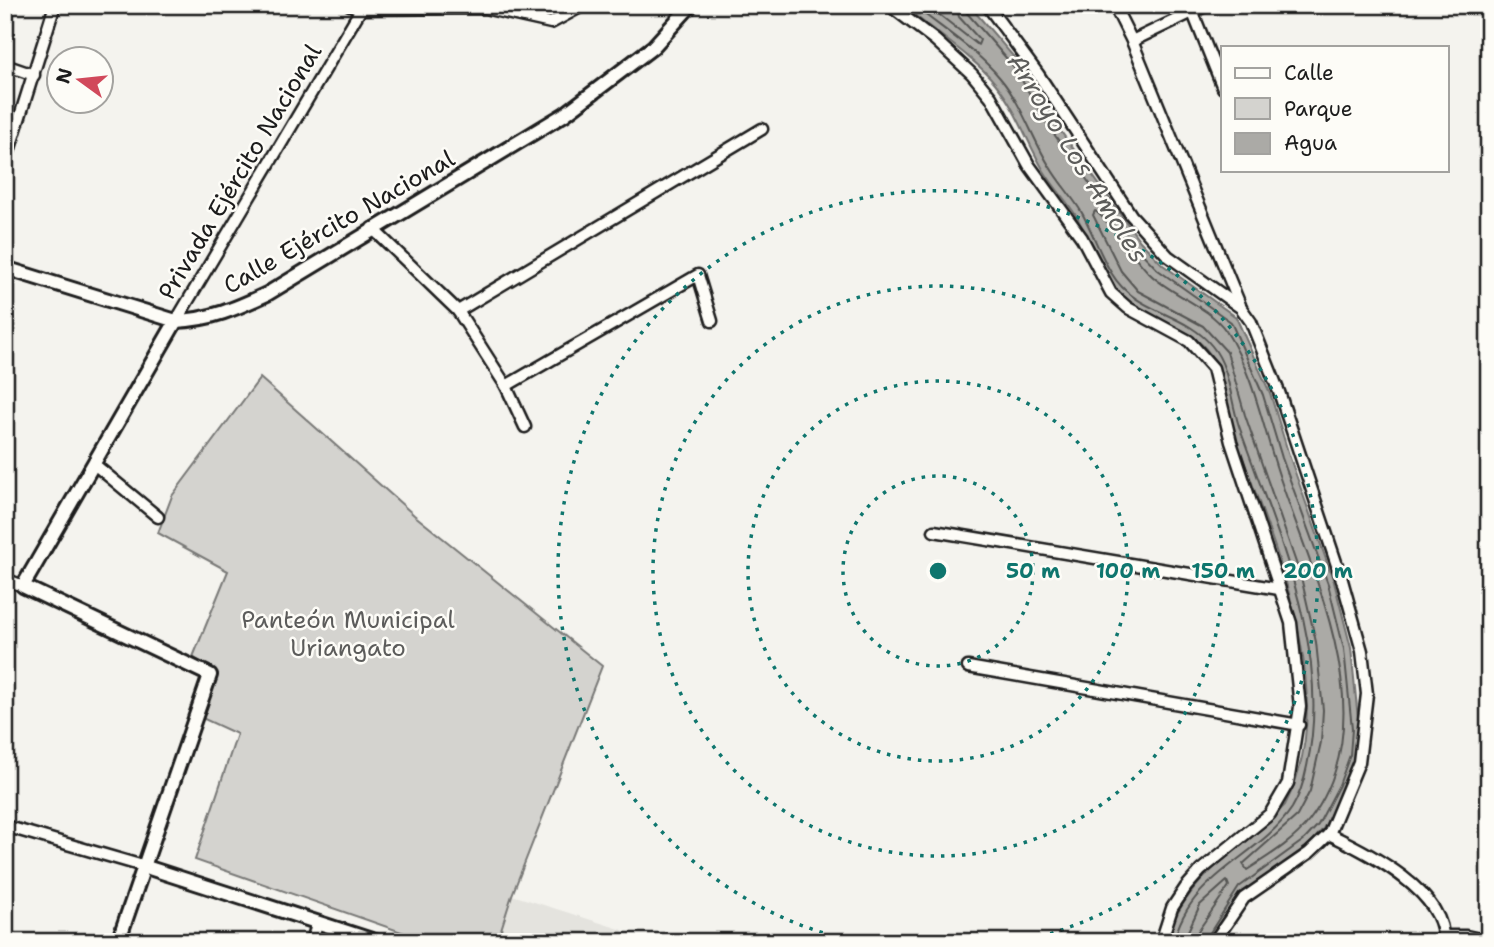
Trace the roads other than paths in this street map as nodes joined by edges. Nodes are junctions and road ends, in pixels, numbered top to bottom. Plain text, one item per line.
1 (55, 5) edge
2 (350, 5) edge
3 (584, 5) edge
4 (691, 5) edge
5 (889, 5) edge
6 (987, 5) edge
7 (1114, 5) edge
8 (1207, 5) edge
9 (361, 9) junction
10 (1193, 13) junction
11 (1132, 41) junction
12 (5, 65) edge
13 (34, 75) junction
14 (1221, 83) edge
15 (762, 129) dead end
16 (5, 164) edge
17 (372, 228) junction
18 (5, 268) edge
19 (1241, 308) junction
20 (458, 312) junction
21 (176, 321) junction
22 (712, 321) dead end
23 (506, 386) junction
24 (525, 426) dead end
25 (94, 464) junction
26 (158, 517) dead end
27 (934, 531) dead end
28 (5, 579) edge
29 (23, 586) junction
30 (1279, 589) junction
31 (968, 667) dead end
32 (1299, 725) junction
33 (5, 826) edge
34 (1329, 834) junction
35 (143, 866) junction
36 (317, 923) junction
37 (1443, 939) edge
38 (1489, 941) edge
39 (118, 942) edge
40 (312, 942) edge
41 (378, 942) edge
42 (1160, 942) edge
43 (1213, 942) edge

1 - 13 street
2 - 9 street
3 - 9 street
4 - 17 street, Calle Ejército Nacional
5 - 30 street
6 - 19 street
7 - 11 street
8 - 10 street
9 - 21 street, Privada Ejército Nacional
10 - 11 street
10 - 14 street
11 - 19 street
12 - 13 street
13 - 16 street
15 - 20 street
17 - 20 street
17 - 21 street, Calle Ejército Nacional
18 - 21 street
19 - 34 street
20 - 23 street
21 - 25 street
22 - 23 street
23 - 24 street
25 - 26 street
25 - 29 street
27 - 30 street
28 - 29 street
29 - 35 street
30 - 32 street
31 - 32 street
32 - 42 street
33 - 35 street
34 - 37 street
34 - 43 street
35 - 36 street
35 - 39 street
36 - 40 street
36 - 41 street
37 - 38 street

